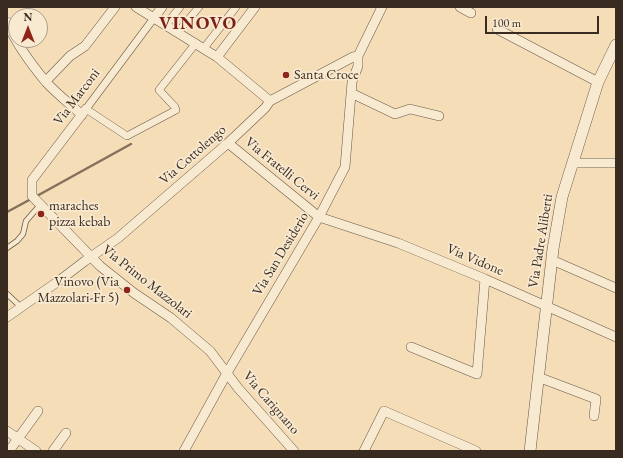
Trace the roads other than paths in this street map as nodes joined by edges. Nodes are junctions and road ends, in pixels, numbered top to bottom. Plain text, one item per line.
1 (115, 7) edge
2 (136, 7) edge
3 (162, 7) edge
4 (180, 7) edge
5 (199, 7) edge
6 (236, 7) edge
7 (255, 7) edge
8 (382, 7) edge
9 (460, 7) edge
10 (471, 13) dead end
11 (154, 18) junction
12 (166, 25) junction
13 (497, 29) dead end
14 (178, 32) junction
15 (616, 45) edge
16 (200, 46) junction
17 (20, 48) edge
18 (358, 56) junction
19 (217, 57) junction
20 (38, 70) junction
21 (54, 72) junction
22 (46, 81) junction
23 (598, 82) junction
24 (351, 93) junction
25 (270, 101) junction
26 (84, 112) junction
27 (439, 116) dead end
28 (228, 143) junction
29 (573, 163) junction
30 (616, 163) edge
31 (36, 200) junction
32 (319, 217) junction
33 (7, 248) edge
34 (92, 257) junction
35 (552, 260) junction
36 (485, 279) junction
37 (616, 288) edge
38 (7, 294) edge
39 (546, 306) junction
40 (21, 307) junction
41 (7, 318) edge
42 (616, 337) edge
43 (411, 347) dead end
44 (227, 373) junction
45 (538, 377) junction
46 (38, 412) dead end
47 (594, 416) dead end
48 (7, 431) edge
49 (66, 433) dead end
50 (18, 438) junction
51 (9, 451) edge
52 (36, 451) edge
53 (53, 451) edge
54 (184, 451) edge
55 (294, 451) edge
56 (364, 451) edge
57 (476, 451) edge
58 (530, 451) edge

1 - 21 street
2 - 11 street
3 - 11 street
4 - 12 street
5 - 14 street
6 - 16 street
7 - 19 street
8 - 18 street
9 - 10 street
11 - 12 street
11 - 26 street, Via Marconi
12 - 14 street
13 - 23 street
14 - 16 street
15 - 23 street, Via Padre Aliberti
16 - 19 street
16 - 26 street
17 - 20 street
18 - 24 street, Via San Desiderio
18 - 25 street, Via Cottolengo
19 - 25 street
20 - 21 street
20 - 22 street
21 - 22 street
22 - 26 street
23 - 29 street, Via Padre Aliberti
24 - 27 street
24 - 32 street, Via San Desiderio
25 - 28 street, Via Cottolengo
26 - 31 street, Via Marconi
28 - 32 street, Via Fratelli Cervi
28 - 34 street, Via Cottolengo
29 - 30 street
29 - 35 street, Via Padre Aliberti
31 - 33 lane
31 - 34 street, Via Primo Mazzolari
32 - 36 street, Via Vidone
32 - 44 street, Via San Desiderio
34 - 40 street, Via Cottolengo
34 - 44 street, Via Primo Mazzolari
35 - 37 street
35 - 39 street, Via Padre Aliberti
36 - 39 street, Via Vidone
36 - 43 street
38 - 40 lane
39 - 42 street, Via Vidone
39 - 45 street, Via Padre Aliberti
40 - 41 street, Via Cottolengo
44 - 54 street, Via San Desiderio
44 - 55 street, Via Carignano
45 - 47 street
45 - 58 street, Via Padre Aliberti
46 - 50 street
48 - 50 street
49 - 53 street
50 - 51 street
50 - 52 street
56 - 57 street

